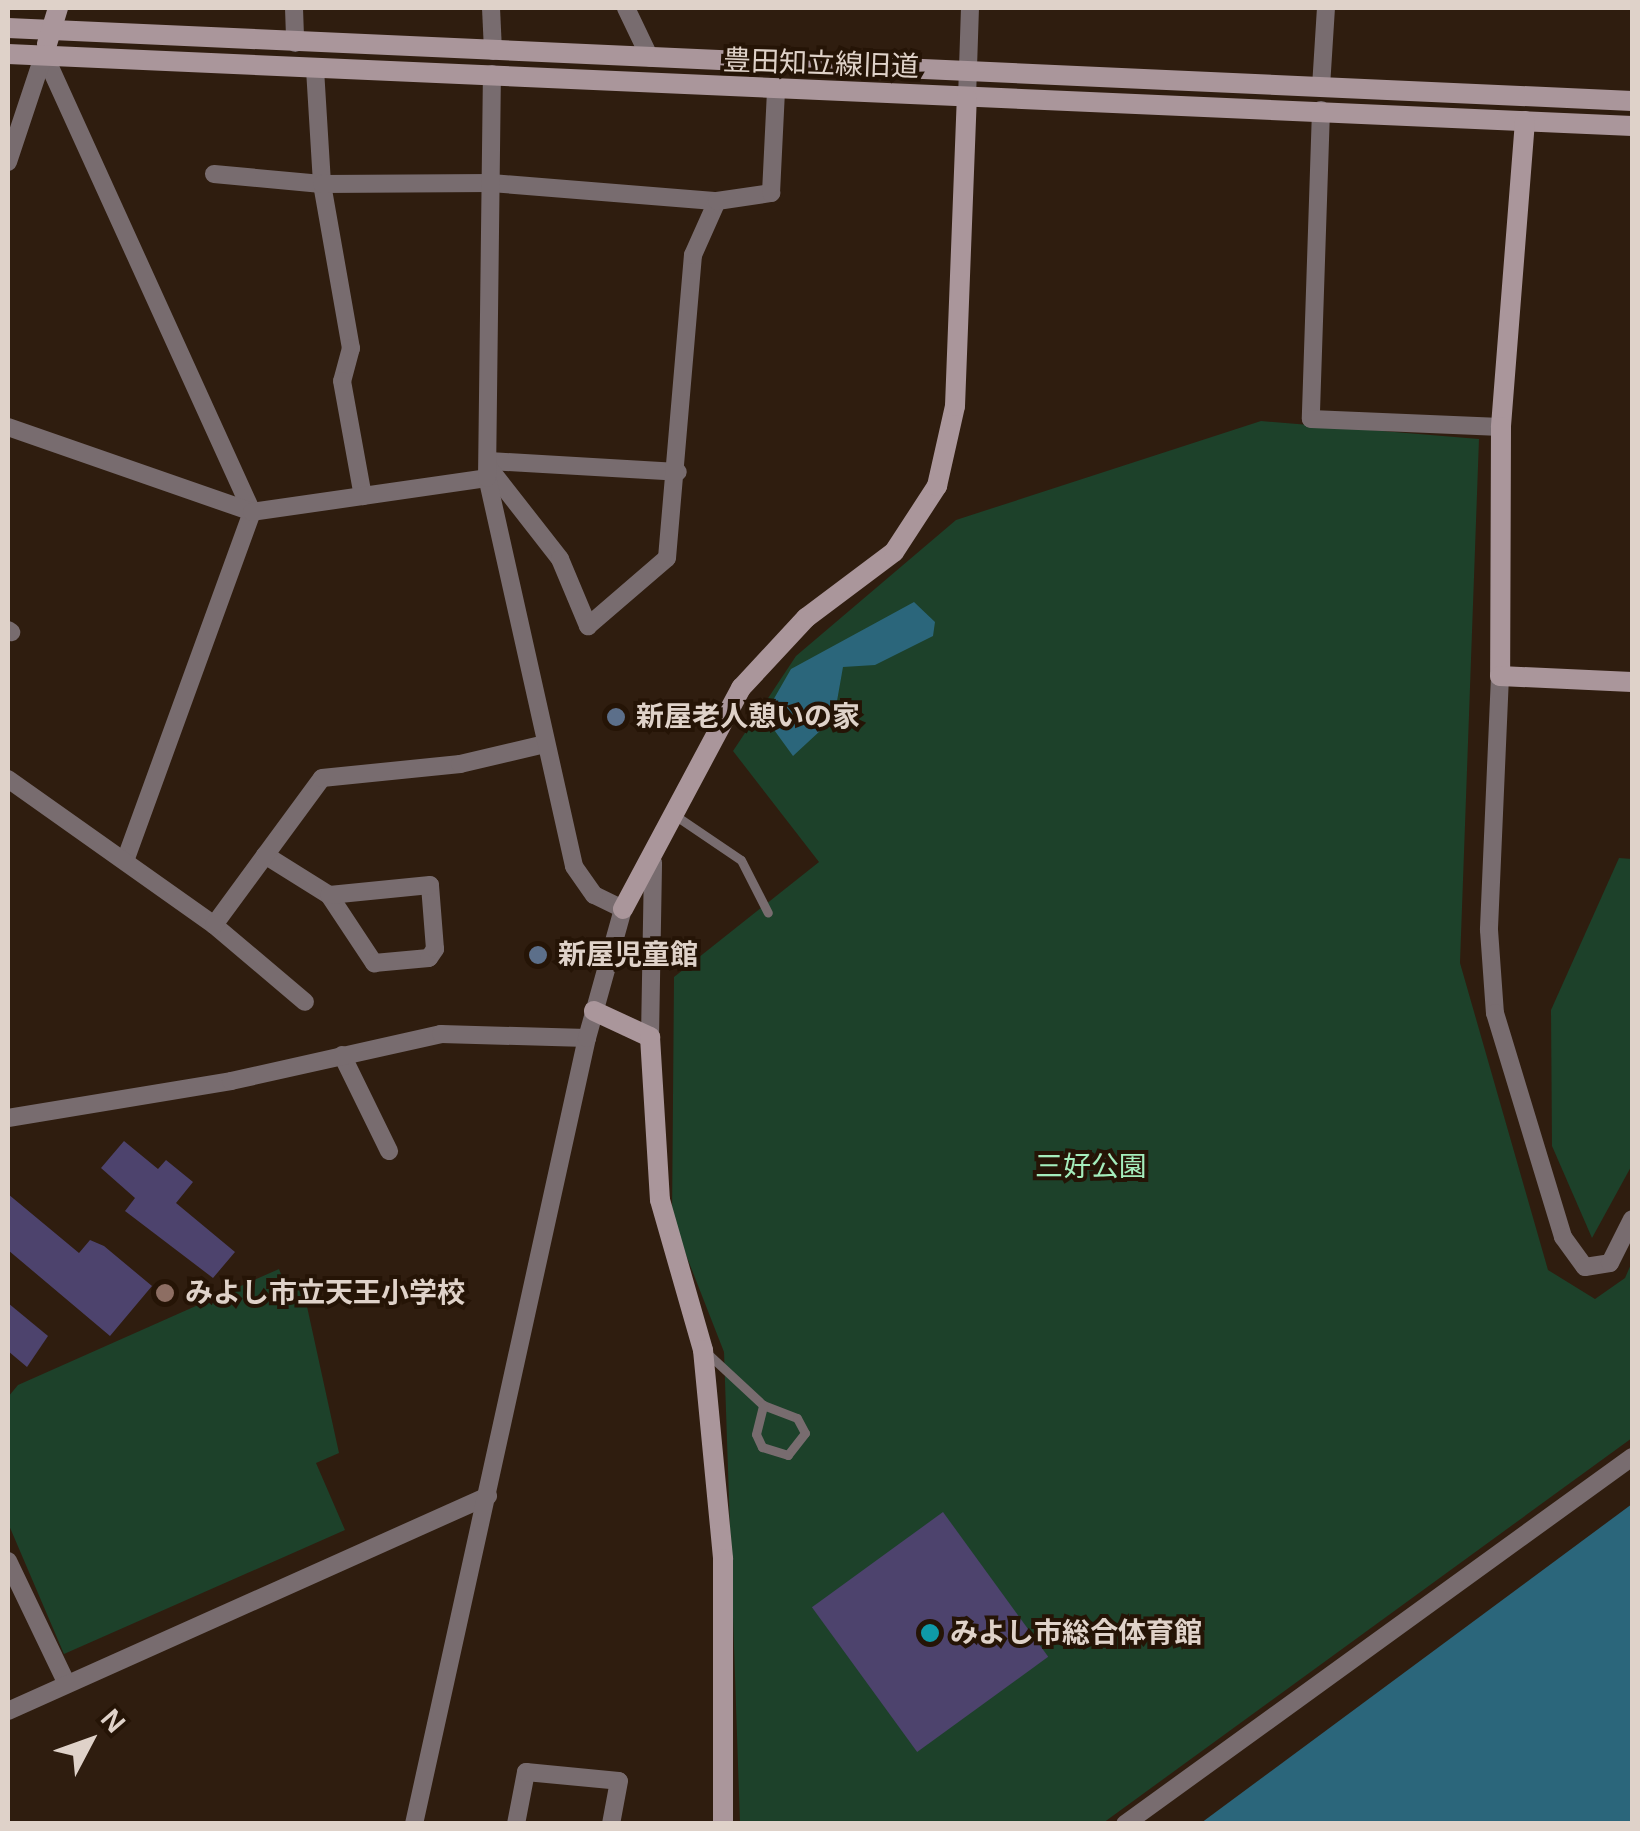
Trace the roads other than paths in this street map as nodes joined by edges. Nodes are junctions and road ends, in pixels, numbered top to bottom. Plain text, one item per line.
1 (58, 8) edge
2 (294, 8) edge
3 (492, 8) edge
4 (626, 8) edge
5 (970, 8) edge
6 (1326, 8) edge
7 (8, 28) edge
8 (51, 33) junction
9 (295, 43) junction
10 (494, 51) junction
11 (8, 54) edge
12 (44, 54) junction
13 (650, 58) junction
14 (315, 69) junction
15 (968, 72) junction
16 (492, 74) junction
17 (1322, 87) junction
18 (776, 91) junction
19 (967, 98) junction
20 (1632, 100) edge
21 (1321, 110) junction
22 (1525, 121) junction
23 (1632, 126) edge
24 (8, 162) edge
25 (214, 174) dead end
26 (491, 183) junction
27 (322, 184) junction
28 (717, 201) junction
29 (8, 427) edge
30 (1501, 427) junction
31 (488, 469) junction
32 (678, 472) junction
33 (363, 496) junction
34 (252, 512) junction
35 (1500, 676) junction
36 (1632, 682) edge
37 (541, 744) junction
38 (8, 779) edge
39 (676, 816) junction
40 (265, 855) junction
41 (125, 861) junction
42 (653, 863) junction
43 (329, 895) junction
44 (623, 909) junction
45 (768, 913) dead end
46 (214, 925) junction
47 (306, 1002) dead end
48 (594, 1012) junction
49 (650, 1037) junction
50 (586, 1038) junction
51 (342, 1056) junction
52 (8, 1118) edge
53 (388, 1151) dead end
54 (1632, 1219) edge
55 (703, 1350) junction
56 (762, 1405) junction
57 (1632, 1457) edge
58 (488, 1496) junction
59 (8, 1561) edge
60 (66, 1682) junction
61 (8, 1711) edge
62 (414, 1824) edge
63 (516, 1824) edge
64 (612, 1824) edge
65 (723, 1824) edge
66 (1125, 1824) edge

1 - 8 street
2 - 9 street
3 - 10 street
4 - 13 street
5 - 15 street
6 - 17 street
7 - 8 street, 豊田知立線旧道
8 - 9 street, 豊田知立線旧道
8 - 12 street
9 - 10 street, 豊田知立線旧道
10 - 13 street, 豊田知立線旧道
11 - 12 street, 豊田知立線旧道
12 - 14 street, 豊田知立線旧道
12 - 24 street
12 - 34 street
13 - 15 street, 豊田知立線旧道
14 - 16 street, 豊田知立線旧道
14 - 27 street
15 - 17 street, 豊田知立線旧道
15 - 19 street
16 - 18 street, 豊田知立線旧道
16 - 26 street
17 - 20 street, 豊田知立線旧道
18 - 19 street, 豊田知立線旧道
18 - 28 street
19 - 21 street, 豊田知立線旧道
19 - 39 street
21 - 22 street, 豊田知立線旧道
21 - 30 street
22 - 23 street, 豊田知立線旧道
22 - 30 street
25 - 27 street
26 - 27 street
26 - 28 street
26 - 31 street
27 - 33 street
28 - 32 street
29 - 34 street
30 - 35 street
31 - 32 street
31 - 32 street
31 - 33 street
31 - 37 street
33 - 34 street
34 - 41 street
35 - 36 street
35 - 54 street
37 - 40 street
37 - 44 street
38 - 41 street
39 - 42 street
39 - 45 lane
40 - 43 street
40 - 46 street
41 - 46 street
42 - 44 street
42 - 49 street
43 - 43 street
44 - 48 street
46 - 47 street
48 - 49 street
48 - 50 street
49 - 55 street
50 - 51 street
50 - 58 street
51 - 52 street
51 - 53 street
55 - 56 lane
55 - 65 street
56 - 56 lane
57 - 66 street
58 - 60 street
58 - 62 street
59 - 60 street
60 - 61 street
63 - 64 street

